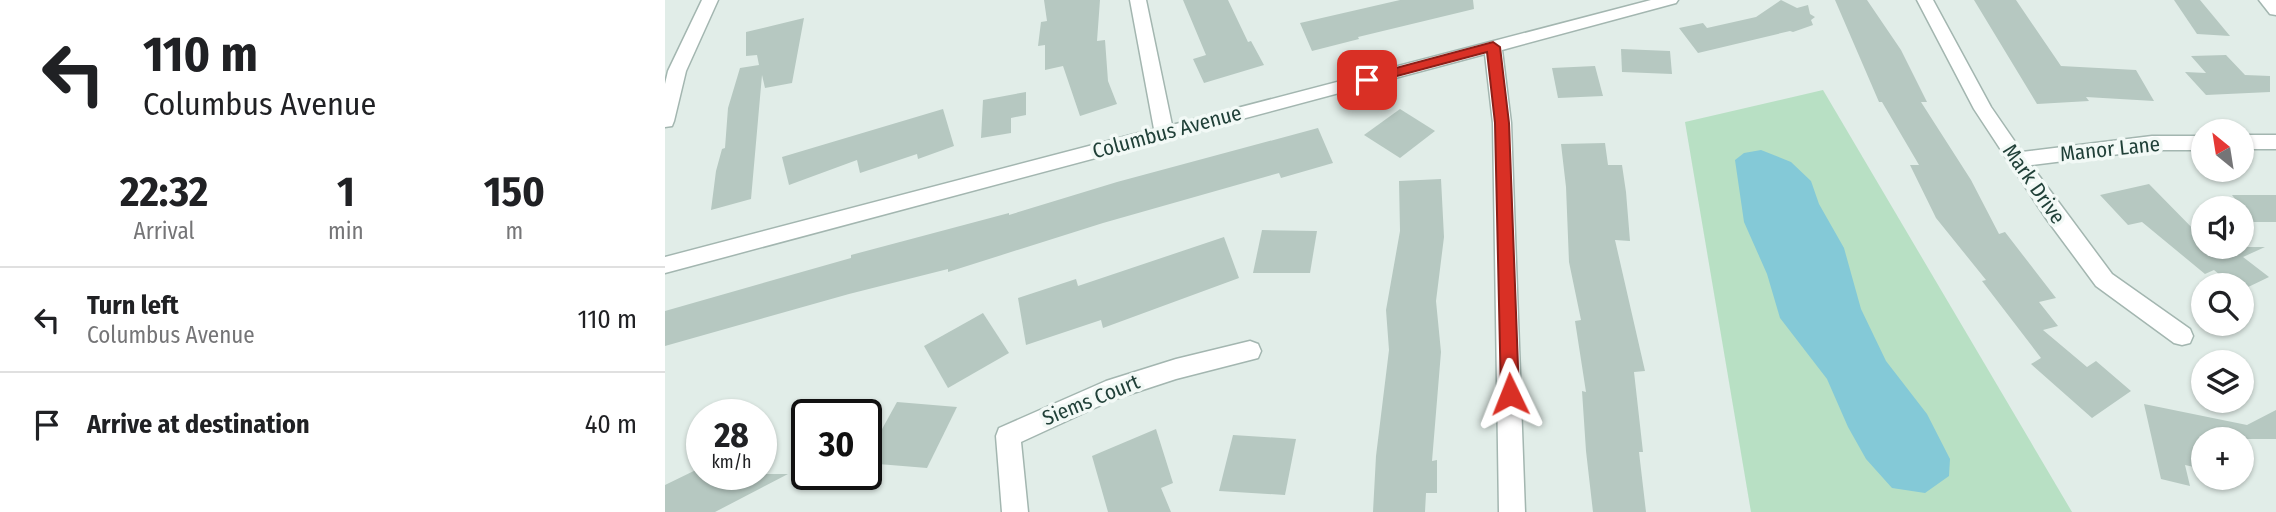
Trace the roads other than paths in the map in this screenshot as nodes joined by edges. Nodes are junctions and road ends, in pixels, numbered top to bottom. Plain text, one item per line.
1 (710, 0) edge
2 (1138, 0) edge
3 (1670, 0) edge
4 (1925, 0) edge
5 (2267, 0) edge
6 (2276, 10) edge
7 (1493, 47) junction
8 (665, 121) edge
9 (1164, 133) junction
10 (2254, 142) edge
11 (2276, 142) edge
12 (2191, 143) edge
13 (2017, 160) junction
14 (665, 265) edge
15 (2182, 336) dead end
16 (1250, 351) dead end
17 (1015, 512) edge
18 (1512, 512) edge

1 - 8 street
2 - 9 street
3 - 7 street, Columbus Avenue
4 - 13 street, Mark Drive
5 - 6 street
7 - 9 street, Columbus Avenue
7 - 18 street
9 - 14 street, Columbus Avenue
10 - 11 street
12 - 13 street, Manor Lane
13 - 15 street, Mark Drive
16 - 17 street, Siems Court

